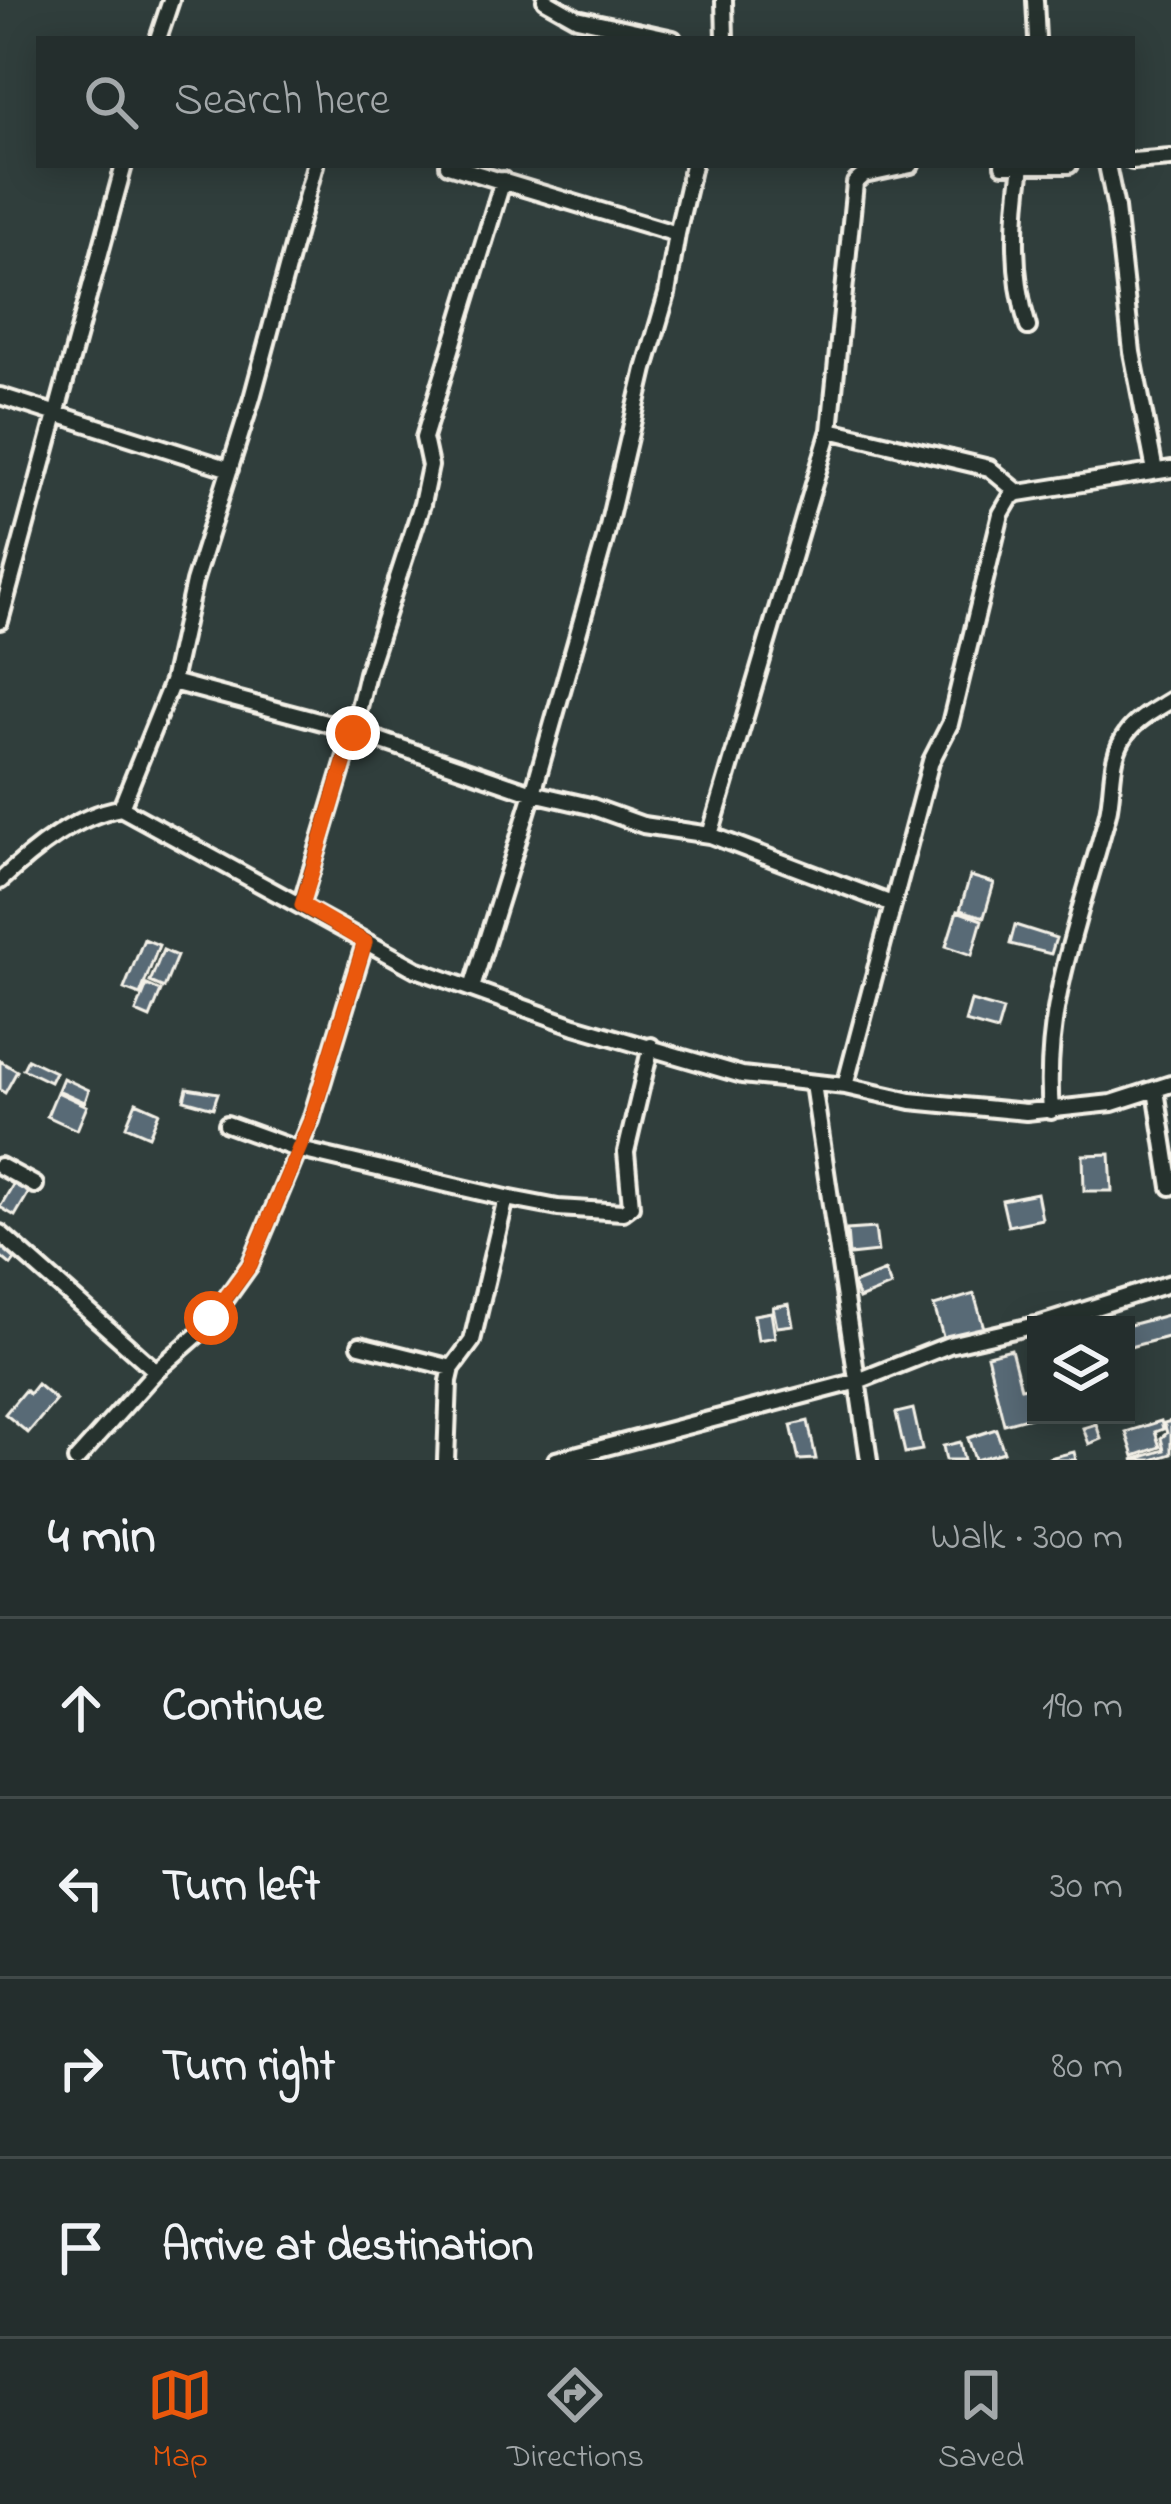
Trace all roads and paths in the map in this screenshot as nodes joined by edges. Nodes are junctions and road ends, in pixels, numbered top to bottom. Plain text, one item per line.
1 (171, 0) edge
2 (545, 0) edge
3 (724, 0) edge
4 (1036, 0) edge
5 (159, 36) edge
6 (659, 36) edge
7 (725, 36) edge
8 (1037, 36) edge
9 (1171, 158) edge
10 (1135, 161) edge
11 (123, 168) edge
12 (314, 168) edge
13 (459, 168) edge
14 (692, 168) edge
15 (897, 168) edge
16 (1022, 168) edge
17 (1108, 168) edge
18 (503, 180) junction
19 (676, 233) junction
20 (1028, 327) dead end
21 (0, 396) edge
22 (56, 414) junction
23 (830, 430) junction
24 (230, 469) junction
25 (1163, 470) edge
26 (1019, 493) junction
27 (0, 620) edge
28 (172, 682) junction
29 (1171, 700) edge
30 (353, 733) junction
31 (533, 793) junction
32 (122, 808) junction
33 (710, 835) junction
34 (0, 880) edge
35 (892, 904) junction
36 (302, 905) junction
37 (365, 942) junction
38 (472, 988) junction
39 (651, 1046) junction
40 (813, 1084) junction
41 (845, 1086) junction
42 (1163, 1087) edge
43 (1051, 1111) junction
44 (227, 1124) dead end
45 (296, 1149) junction
46 (0, 1166) edge
47 (35, 1185) dead end
48 (1171, 1186) edge
49 (506, 1198) junction
50 (0, 1232) edge
51 (1171, 1283) edge
52 (1066, 1316) edge
53 (1027, 1327) edge
54 (359, 1345) dead end
55 (452, 1367) junction
56 (156, 1371) junction
57 (858, 1381) junction
58 (76, 1460) edge
59 (446, 1460) edge
60 (556, 1460) edge
61 (869, 1460) edge

1 - 5 street
2 - 6 street
3 - 7 street
4 - 8 street
9 - 10 street
11 - 22 street
12 - 24 street
13 - 18 street
14 - 19 street
15 - 23 street
16 - 20 street
17 - 25 street
18 - 19 street
18 - 30 street
19 - 31 street
21 - 22 street
22 - 24 street
22 - 27 street
23 - 26 street
23 - 33 street
24 - 28 street
25 - 26 street
26 - 35 street
28 - 30 street
28 - 32 street
29 - 43 street
30 - 31 street
30 - 36 street
31 - 33 street
31 - 38 street
32 - 34 street
32 - 36 street
33 - 35 street
35 - 41 street
36 - 37 street
37 - 38 street
37 - 45 street
38 - 39 street
39 - 40 street
39 - 49 street
40 - 41 street
40 - 57 street
41 - 43 street
42 - 43 street
42 - 48 street
44 - 45 street
45 - 49 street
45 - 56 street
46 - 47 street
49 - 55 street
50 - 56 street
51 - 52 street
53 - 57 street
54 - 55 street
55 - 59 street
56 - 58 street
57 - 60 street
57 - 61 street

